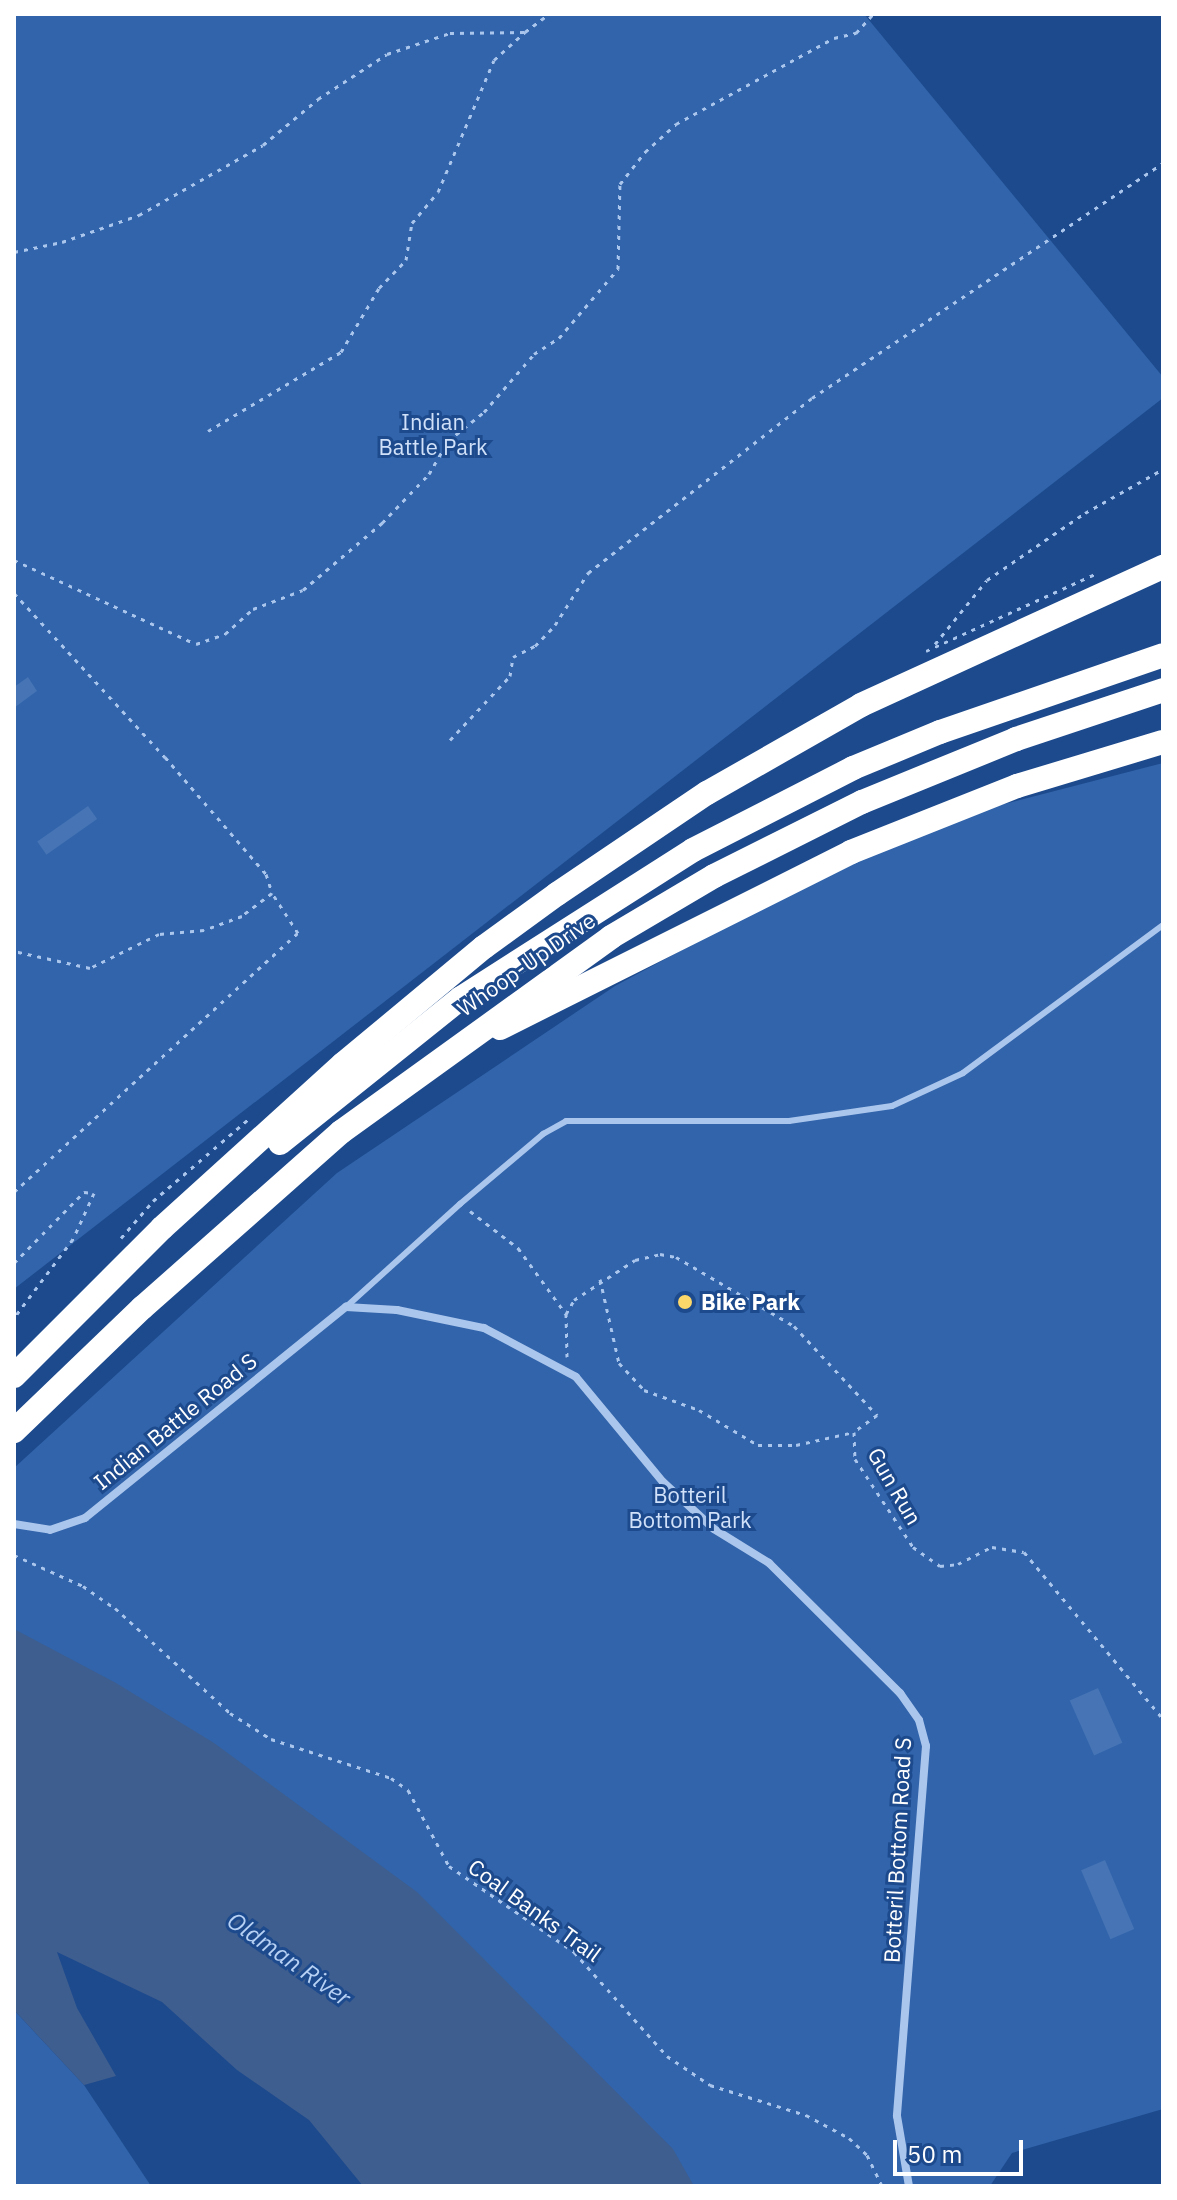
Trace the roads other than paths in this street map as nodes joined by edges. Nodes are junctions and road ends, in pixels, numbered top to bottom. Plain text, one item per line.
1 (1163, 567) edge
2 (1163, 655) edge
3 (1163, 690) edge
4 (1163, 742) edge
5 (1163, 925) edge
6 (423, 1068) junction
7 (346, 1307) junction
8 (14, 1378) edge
9 (14, 1431) edge
10 (14, 1524) edge
11 (909, 2186) edge

1 - 8 highway
2 - 8 highway, Whoop-Up Drive
3 - 6 highway, Whoop-Up Drive
4 - 6 highway
5 - 7 lane
6 - 9 highway, Whoop-Up Drive
7 - 10 street, Indian Battle Road S
7 - 11 street, Botteril Bottom Road S

